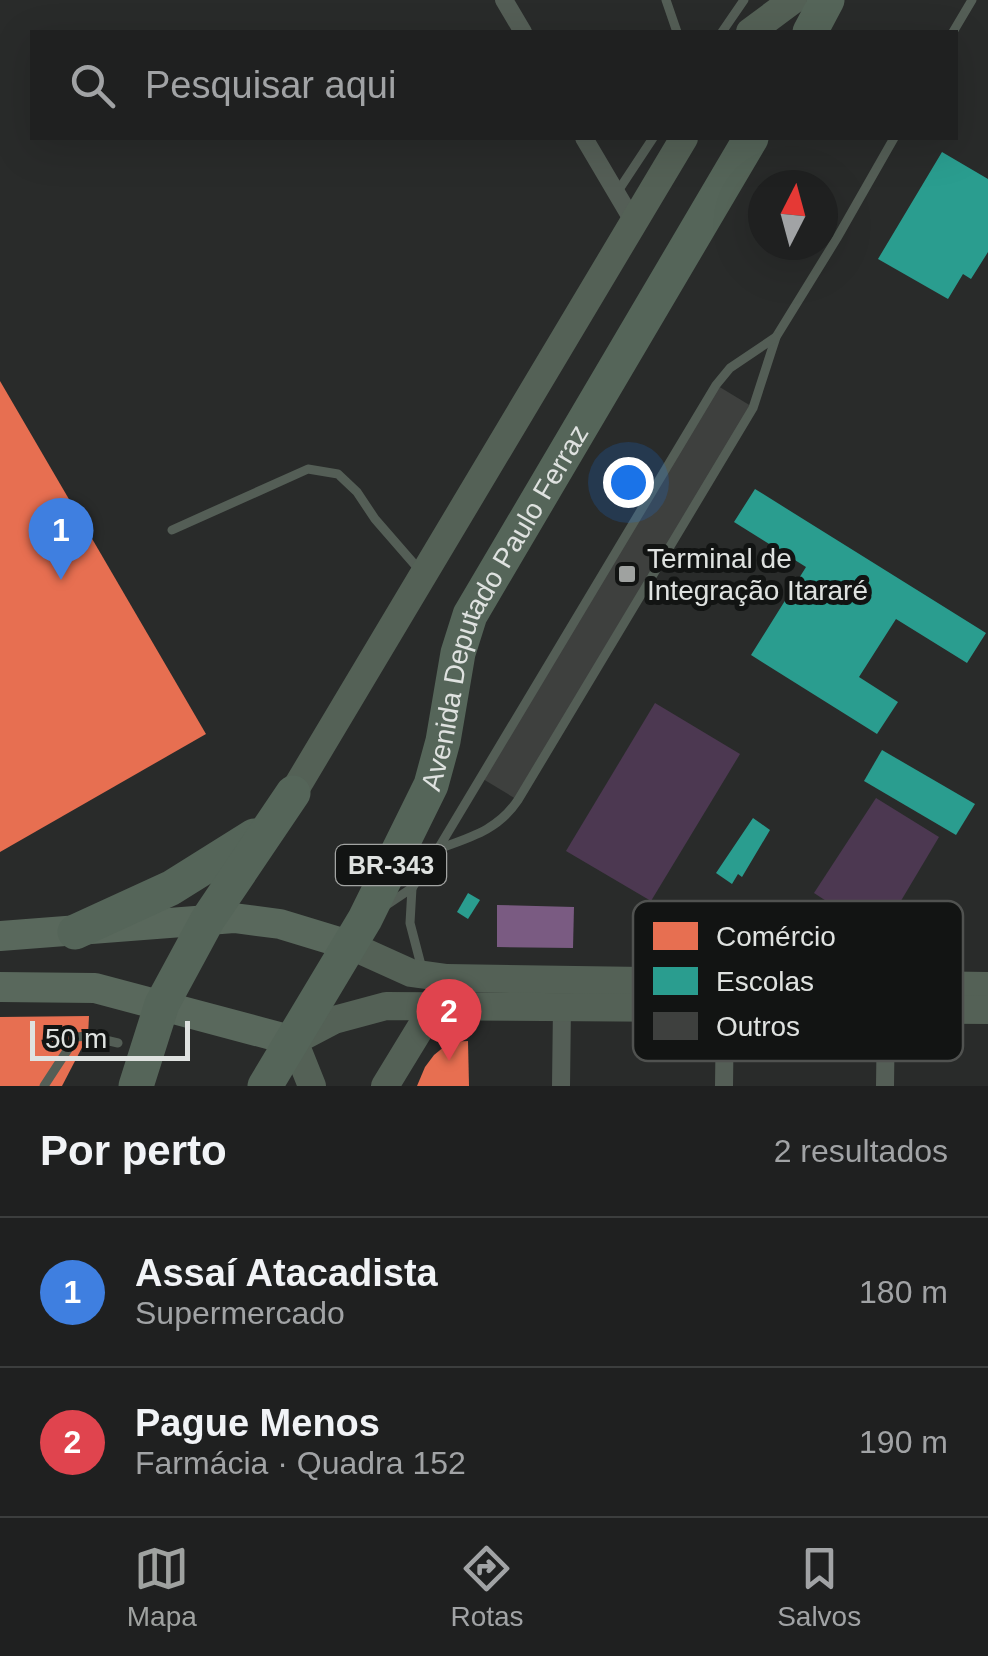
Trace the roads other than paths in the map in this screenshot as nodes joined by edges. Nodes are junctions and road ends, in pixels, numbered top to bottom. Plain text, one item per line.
1 (504, 0) edge
2 (666, 0) edge
3 (744, 0) edge
4 (793, 0) edge
5 (827, 0) edge
6 (972, 0) edge
7 (522, 30) edge
8 (676, 30) edge
9 (723, 30) edge
10 (753, 30) edge
11 (811, 30) edge
12 (954, 30) edge
13 (585, 140) edge
14 (652, 140) edge
15 (683, 140) edge
16 (750, 140) edge
17 (893, 140) edge
18 (616, 194) junction
19 (633, 221) junction
20 (776, 337) junction
21 (172, 530) dead end
22 (424, 575) junction
23 (284, 807) junction
24 (438, 849) junction
25 (412, 888) junction
26 (208, 919) junction
27 (75, 932) junction
28 (357, 932) junction
29 (0, 936) edge
30 (425, 976) junction
31 (633, 980) edge
32 (963, 986) edge
33 (988, 986) edge
34 (0, 987) edge
35 (162, 1004) junction
36 (435, 1004) junction
37 (562, 1006) junction
38 (633, 1006) edge
39 (963, 1010) edge
40 (988, 1010) edge
41 (294, 1041) junction
42 (118, 1043) dead end
43 (724, 1061) edge
44 (885, 1061) edge
45 (393, 1081) edge
46 (44, 1086) edge
47 (136, 1086) edge
48 (265, 1086) edge
49 (312, 1086) edge
50 (561, 1086) edge
51 (724, 1086) edge
52 (884, 1086) edge

1 - 7 street
2 - 8 lane
3 - 9 lane
4 - 10 main road
5 - 11 highway
6 - 12 lane
13 - 18 street
14 - 18 lane
15 - 19 main road
16 - 28 highway, Avenida Deputado Paulo Ferraz / BR-343
17 - 20 lane
18 - 19 street
19 - 22 main road
20 - 24 lane
20 - 24 lane
21 - 22 lane
22 - 23 main road
23 - 26 highway
23 - 27 highway
24 - 25 lane
25 - 28 lane
25 - 30 lane
26 - 27 main road
26 - 28 main road
26 - 35 highway
27 - 29 main road
28 - 30 main road
28 - 41 highway, Avenida Deputado Paulo Ferraz / BR-343
30 - 31 main road
32 - 33 main road
34 - 35 main road
35 - 41 main road
35 - 47 highway
36 - 37 main road
36 - 41 main road
36 - 45 main road
37 - 38 main road
37 - 50 street
39 - 40 main road
41 - 48 highway, Avenida Deputado Paulo Ferraz / BR-343
41 - 49 main road
42 - 46 lane
43 - 51 street
44 - 52 street

